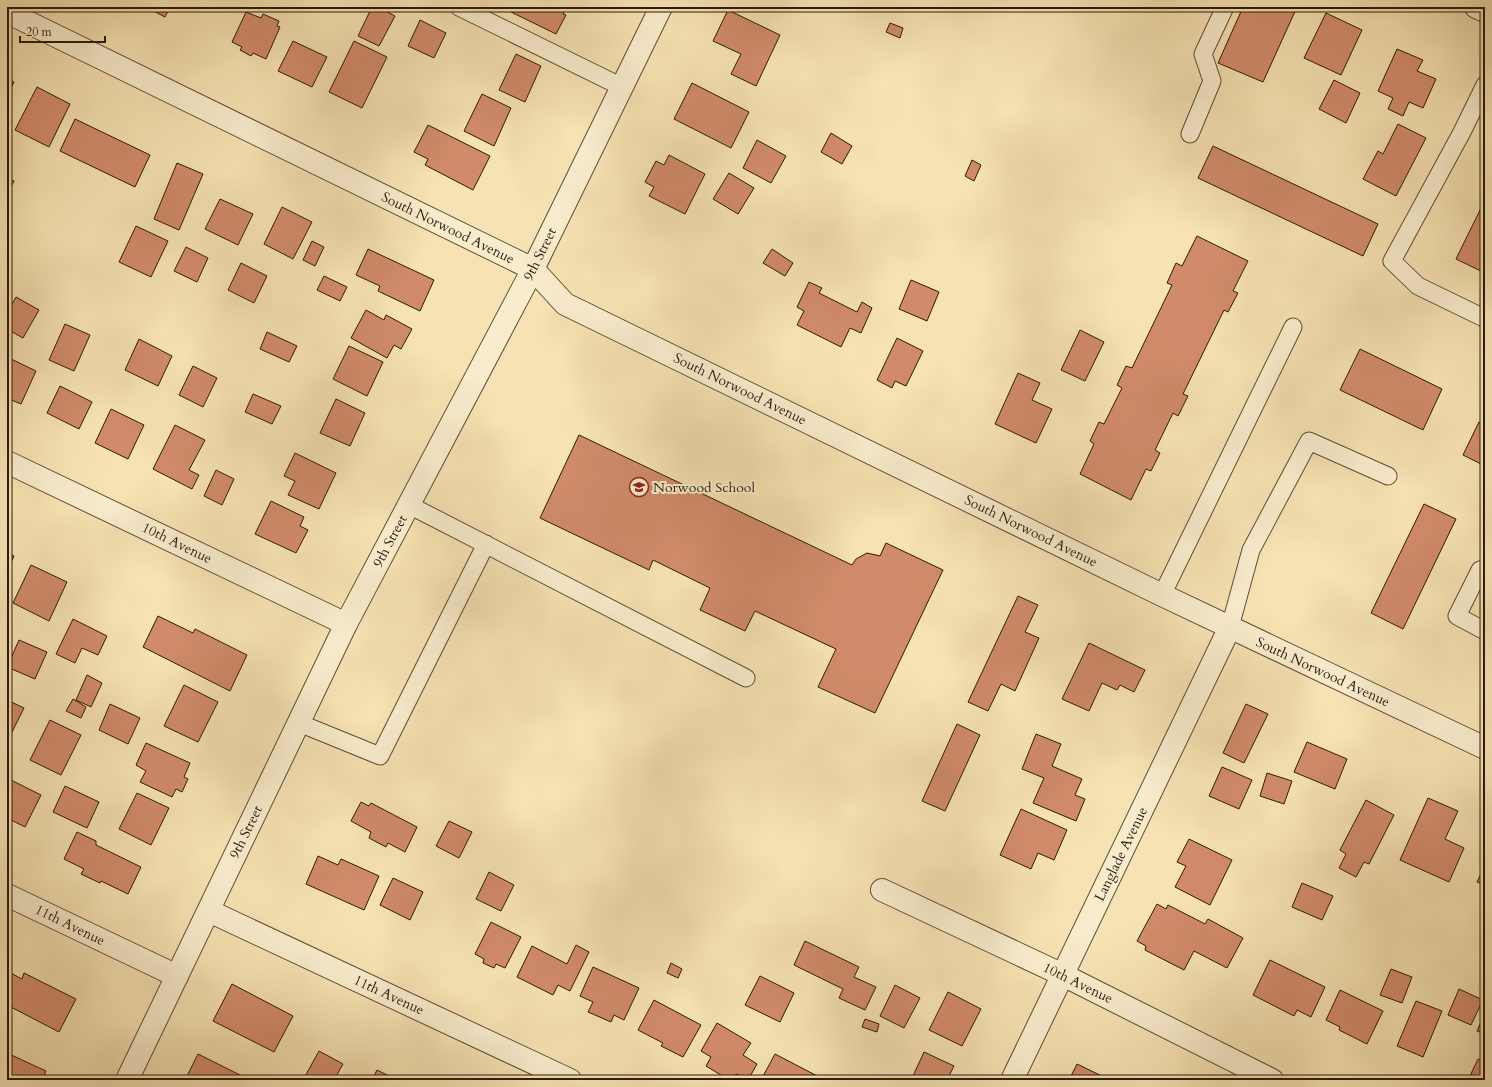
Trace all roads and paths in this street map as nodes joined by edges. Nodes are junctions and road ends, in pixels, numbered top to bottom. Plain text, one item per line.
1 (460, 7) edge
2 (661, 7) edge
3 (1225, 7) edge
4 (1476, 7) edge
5 (7, 12) edge
6 (1485, 12) edge
7 (1485, 85) edge
8 (622, 87) junction
9 (1190, 134) dead end
10 (533, 269) junction
11 (1484, 318) dead end
12 (1293, 327) dead end
13 (7, 462) edge
14 (1388, 476) dead end
15 (409, 505) junction
16 (486, 544) junction
17 (1483, 571) edge
18 (1162, 595) junction
19 (346, 624) junction
20 (1230, 627) junction
21 (1485, 631) edge
22 (746, 678) dead end
23 (299, 723) junction
24 (1485, 748) edge
25 (882, 890) dead end
26 (7, 895) edge
27 (209, 911) junction
28 (1063, 975) junction
29 (177, 976) junction
30 (127, 1080) edge
31 (568, 1080) edge
32 (1012, 1080) edge
33 (1272, 1080) edge

1 - 8 lane
2 - 8 street, 9th Street
3 - 9 lane
4 - 6 street
5 - 10 street, South Norwood Avenue
7 - 11 lane
8 - 10 street, 9th Street
10 - 15 street, 9th Street
10 - 18 street, South Norwood Avenue
12 - 18 lane
13 - 19 street, 10th Avenue
14 - 20 lane
15 - 16 lane
15 - 19 street, 9th Street
16 - 22 lane
16 - 23 lane
17 - 21 lane
18 - 20 street, South Norwood Avenue
19 - 23 street, 9th Street
20 - 24 street, South Norwood Avenue
20 - 28 street, Langlade Avenue
23 - 27 street, 9th Street
25 - 28 street, 10th Avenue
26 - 29 street, 11th Avenue
27 - 29 street, 9th Street
27 - 31 street, 11th Avenue
28 - 32 street, Langlade Avenue
28 - 33 street, 10th Avenue
29 - 30 street, 9th Street

